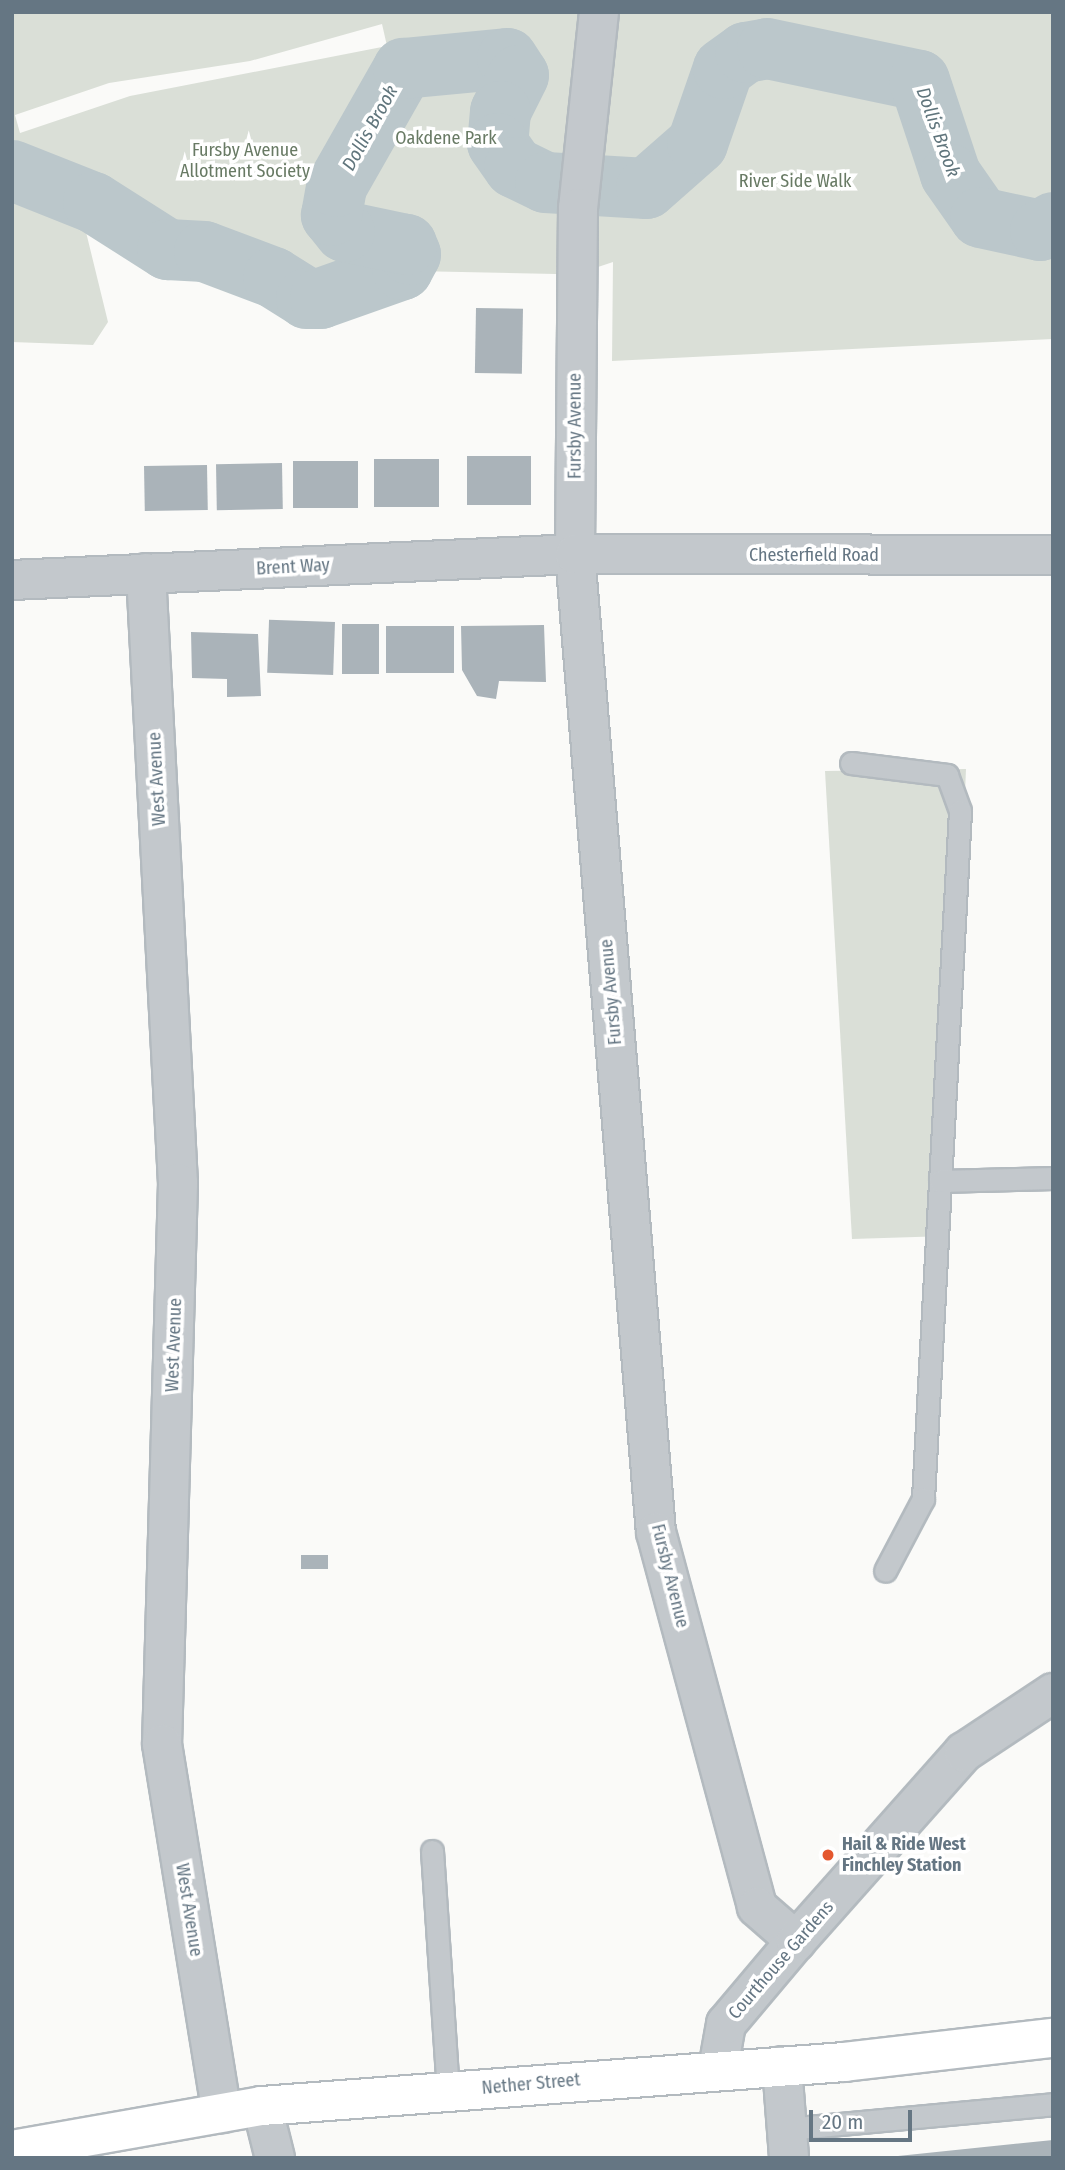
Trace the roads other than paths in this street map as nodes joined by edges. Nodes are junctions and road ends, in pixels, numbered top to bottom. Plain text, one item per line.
1 (599, 12) edge
2 (575, 554) junction
3 (1053, 555) edge
4 (146, 573) junction
5 (12, 580) edge
6 (851, 762) dead end
7 (1053, 1178) edge
8 (940, 1181) junction
9 (885, 1571) dead end
10 (1053, 1693) edge
11 (432, 1851) dead end
12 (796, 1941) junction
13 (1053, 2038) edge
14 (782, 2066) junction
15 (718, 2069) junction
16 (447, 2091) junction
17 (1053, 2104) edge
18 (262, 2106) junction
19 (222, 2113) junction
20 (788, 2143) edge
21 (12, 2150) edge
22 (275, 2158) edge

1 - 2 street, Fursby Avenue
2 - 3 street, Chesterfield Road
2 - 4 street, Brent Way
2 - 12 street, Fursby Avenue
4 - 5 street, Brent Way
4 - 19 street, West Avenue
6 - 8 lane
7 - 8 lane
8 - 9 lane
10 - 12 street, Courthouse Gardens
11 - 16 lane
12 - 15 street, Courthouse Gardens
13 - 14 street, Nether Street
14 - 15 street, Nether Street
14 - 20 street
15 - 16 street, Nether Street
16 - 18 street, Nether Street
17 - 20 lane
18 - 19 street, Nether Street
18 - 22 street
19 - 21 street, Nether Street

